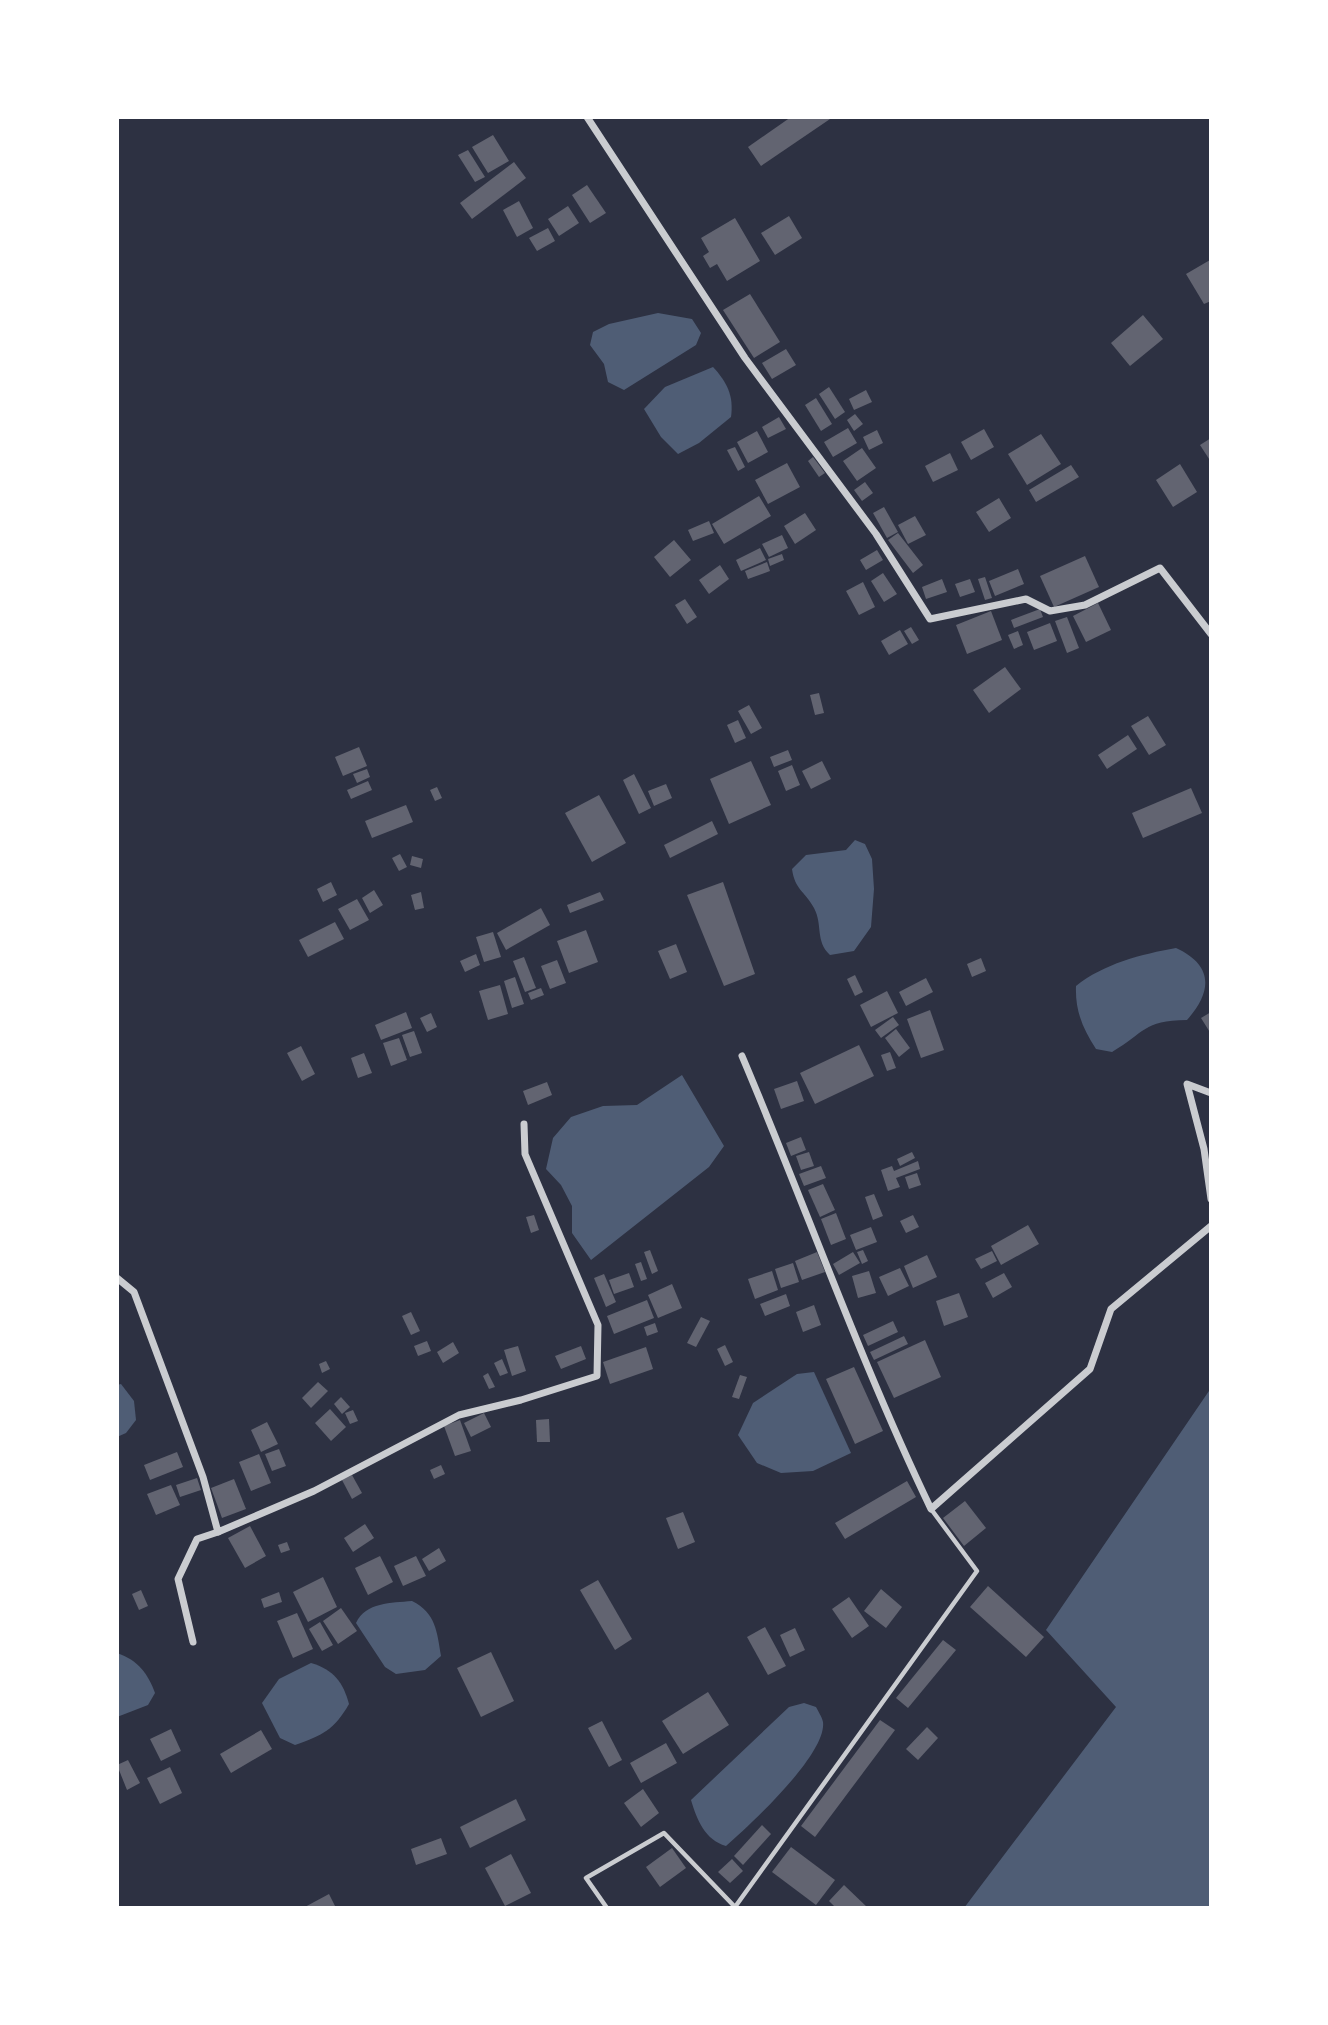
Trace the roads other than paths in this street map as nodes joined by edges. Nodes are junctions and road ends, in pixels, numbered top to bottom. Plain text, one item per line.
1 (587, 117) edge
2 (1211, 634) edge
3 (741, 1056) dead end
4 (1211, 1093) edge
5 (524, 1124) dead end
6 (1211, 1199) edge
7 (1211, 1226) edge
8 (117, 1278) edge
9 (931, 1509) junction
10 (218, 1532) junction
11 (193, 1642) dead end
12 (607, 1908) edge

1 - 2 street
3 - 9 street
4 - 6 street
5 - 10 street
7 - 9 street
8 - 10 street
9 - 12 lane
10 - 11 street

